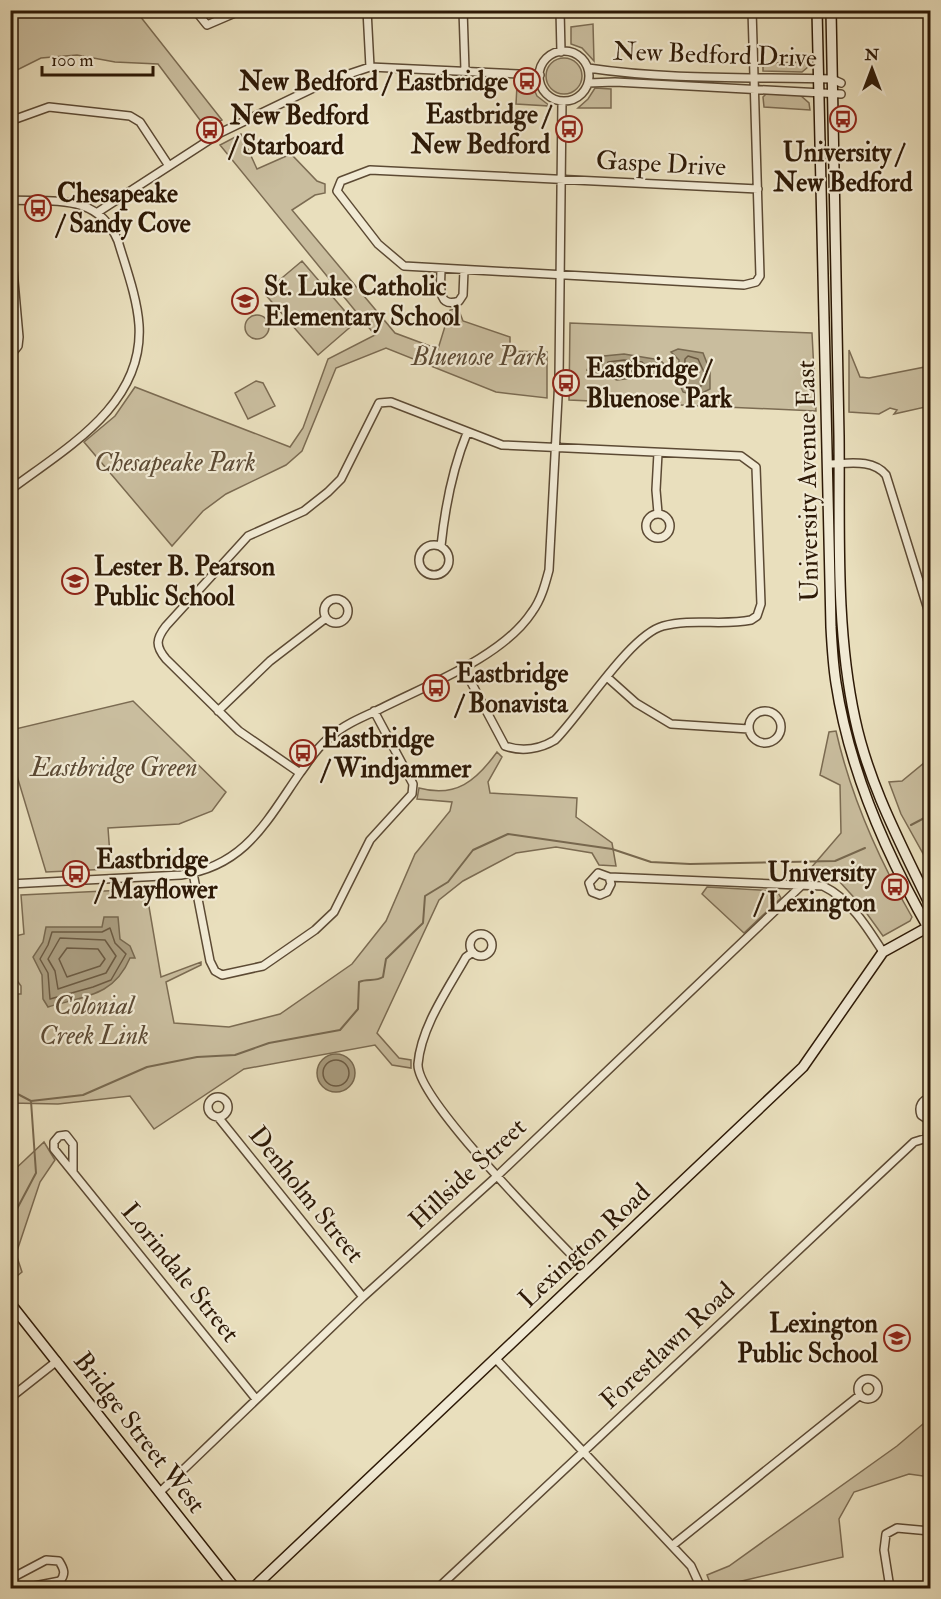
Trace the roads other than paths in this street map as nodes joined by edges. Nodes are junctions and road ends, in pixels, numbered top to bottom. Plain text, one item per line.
1 (195, 10) edge
2 (242, 10) edge
3 (367, 10) edge
4 (464, 10) edge
5 (560, 10) edge
6 (752, 10) edge
7 (817, 10) edge
8 (831, 10) edge
9 (561, 52) junction
10 (370, 67) junction
11 (588, 68) junction
12 (465, 70) junction
13 (540, 75) junction
14 (754, 79) junction
15 (818, 79) junction
16 (836, 81) junction
17 (588, 83) junction
18 (755, 91) junction
19 (819, 94) junction
20 (836, 94) junction
21 (562, 101) junction
22 (10, 121) edge
23 (169, 166) junction
24 (561, 178) junction
25 (758, 189) junction
26 (10, 200) edge
27 (98, 212) junction
28 (10, 236) edge
29 (441, 269) junction
30 (464, 270) junction
31 (560, 274) junction
32 (10, 356) edge
33 (467, 433) junction
34 (556, 449) junction
35 (658, 453) junction
36 (828, 464) junction
37 (839, 464) junction
38 (10, 490) edge
39 (658, 513) dead end
40 (441, 546) junction
41 (930, 616) edge
42 (326, 618) dead end
43 (463, 667) junction
44 (608, 678) junction
45 (218, 711) junction
46 (374, 711) junction
47 (930, 721) edge
48 (749, 729) junction
49 (930, 734) edge
50 (300, 773) junction
51 (193, 873) junction
52 (609, 877) dead end
53 (10, 884) edge
54 (801, 886) junction
55 (930, 905) edge
56 (930, 928) edge
57 (473, 952) dead end
58 (883, 952) junction
59 (930, 1098) edge
60 (218, 1117) dead end
61 (930, 1121) edge
62 (929, 1139) edge
63 (73, 1170) junction
64 (496, 1177) junction
65 (587, 1271) junction
66 (363, 1297) junction
67 (10, 1303) edge
68 (495, 1358) junction
69 (57, 1361) junction
70 (860, 1395) dead end
71 (10, 1398) edge
72 (256, 1400) junction
73 (584, 1452) junction
74 (160, 1492) junction
75 (930, 1531) edge
76 (673, 1545) junction
77 (10, 1579) edge
78 (24, 1588) edge
79 (235, 1588) edge
80 (253, 1588) edge
81 (438, 1588) edge
82 (701, 1588) edge
83 (890, 1588) edge

1 - 2 street
3 - 10 street
4 - 12 street
5 - 9 street
6 - 14 street
7 - 15 main road, University Avenue East
8 - 16 main road, University Avenue East
9 - 11 street
9 - 13 street
10 - 12 street
10 - 23 street
11 - 14 street, New Bedford Drive
11 - 17 street
12 - 13 street
13 - 21 street
14 - 15 street, New Bedford Drive
14 - 18 street
15 - 16 street, New Bedford Drive
15 - 19 main road, University Avenue East
16 - 20 main road, University Avenue East
17 - 18 street, New Bedford Drive
17 - 21 street
18 - 19 street, New Bedford Drive
18 - 25 street
19 - 20 street, New Bedford Drive
19 - 36 main road, University Avenue East
20 - 37 main road, University Avenue East
21 - 24 street
22 - 23 street
23 - 27 street
24 - 25 street, Gaspe Drive
24 - 29 street, Gaspe Drive
24 - 31 street
25 - 31 street
26 - 27 street
27 - 38 street
28 - 32 street
29 - 30 street
29 - 30 street
30 - 31 street
31 - 34 street
33 - 34 street
33 - 40 street
33 - 45 street
34 - 35 street
34 - 43 street
35 - 39 street
35 - 44 street
36 - 37 street
36 - 56 main road, University Avenue East
37 - 41 street
37 - 55 main road, University Avenue East
40 - 40 street
42 - 45 street
43 - 44 street
43 - 46 street
44 - 48 street
45 - 50 street
46 - 50 street
46 - 51 street
47 - 49 street
48 - 48 street
50 - 51 street
51 - 53 street
52 - 54 street
54 - 58 street
54 - 64 street, Hillside Street
56 - 58 main road, Lexington Road
57 - 64 street
58 - 65 main road, Lexington Road
59 - 61 street, Forestlawn Road
60 - 66 street, Denholm Street
61 - 62 street, Forestlawn Road
62 - 73 street, Forestlawn Road
63 - 63 street, Lorindale Street
63 - 72 street, Lorindale Street
64 - 65 street
64 - 66 street, Hillside Street
65 - 68 main road, Lexington Road
66 - 72 street, Hillside Street
67 - 69 main road, Bridge Street West
68 - 73 street
68 - 80 main road, Lexington Road
69 - 71 street
69 - 74 main road, Bridge Street West
70 - 76 street
72 - 74 street, Hillside Street
73 - 76 street
73 - 81 street, Forestlawn Road
74 - 79 main road, Bridge Street West
75 - 83 street
76 - 82 street
77 - 78 street

